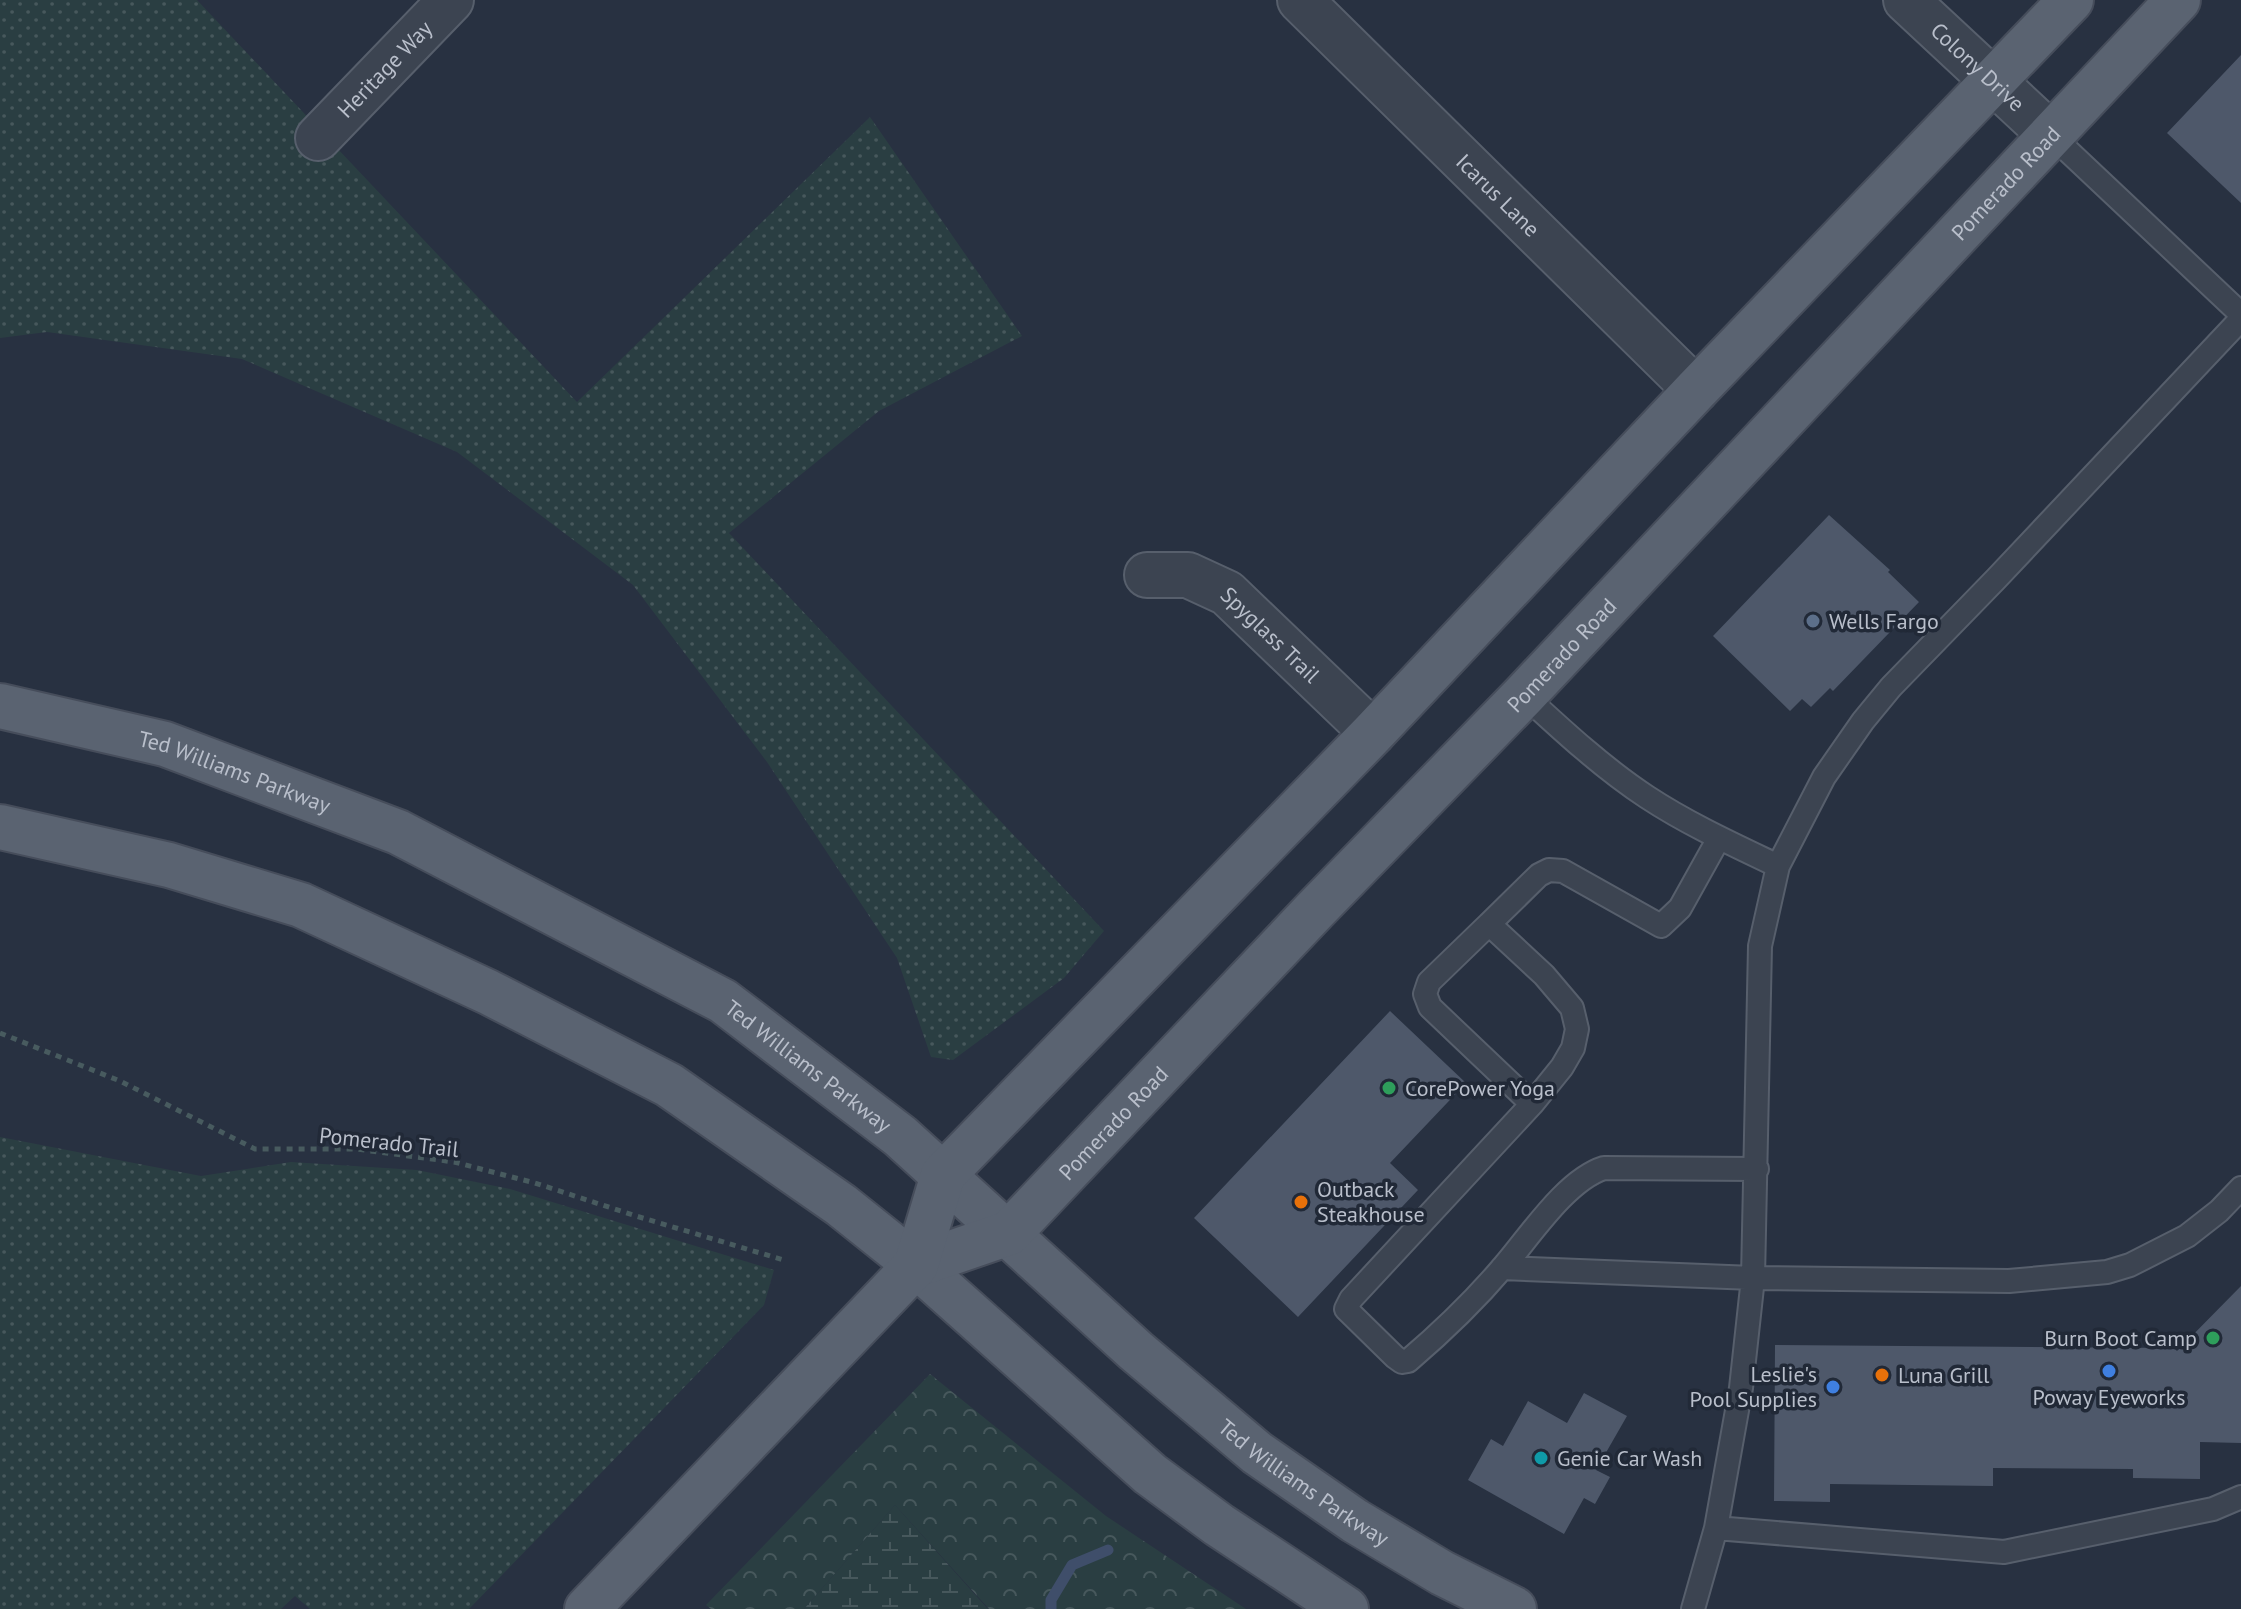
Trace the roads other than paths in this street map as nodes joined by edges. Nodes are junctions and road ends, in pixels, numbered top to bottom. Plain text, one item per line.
1 (451, 0) edge
2 (1300, 0) edge
3 (1906, 0) edge
4 (2071, 0) edge
5 (2178, 0) edge
6 (1993, 81) junction
7 (2050, 134) junction
8 (318, 138) dead end
9 (2241, 316) edge
10 (1696, 390) junction
11 (1147, 575) dead end
12 (1524, 695) junction
13 (0, 706) edge
14 (1373, 733) junction
15 (0, 827) edge
16 (1719, 838) junction
17 (1778, 866) junction
18 (1489, 924) junction
19 (1532, 1104) junction
20 (1757, 1169) junction
21 (943, 1175) junction
22 (2241, 1188) edge
23 (1009, 1233) junction
24 (916, 1265) junction
25 (1502, 1268) junction
26 (1753, 1278) junction
27 (2241, 1497) edge
28 (1716, 1528) junction
29 (587, 1609) edge
30 (1346, 1609) edge
31 (1514, 1609) edge
32 (1693, 1609) edge

1 - 8 street, Heritage Way
2 - 10 street, Icarus Lane
3 - 6 street, Colony Drive
4 - 6 main road, Pomerado Road
5 - 7 main road, Pomerado Road
6 - 7 street, Colony Drive
6 - 10 main road, Pomerado Road
7 - 9 lane
7 - 12 main road, Pomerado Road
9 - 17 lane
10 - 14 main road, Pomerado Road
11 - 14 street, Spyglass Trail
12 - 16 lane
12 - 23 main road, Pomerado Road
13 - 21 main road, Ted Williams Parkway
14 - 21 main road, Pomerado Road
15 - 24 main road
16 - 17 lane
16 - 18 lane
17 - 20 lane
18 - 19 lane
18 - 19 lane
19 - 25 lane
20 - 25 lane
20 - 26 lane
21 - 23 main road, Ted Williams Parkway
21 - 24 main road, Pomerado Road
22 - 26 lane
23 - 24 main road, Pomerado Road
23 - 31 main road, Ted Williams Parkway
24 - 29 main road, Pomerado Road
24 - 30 main road
25 - 26 lane
26 - 28 lane
27 - 28 lane
28 - 32 lane

